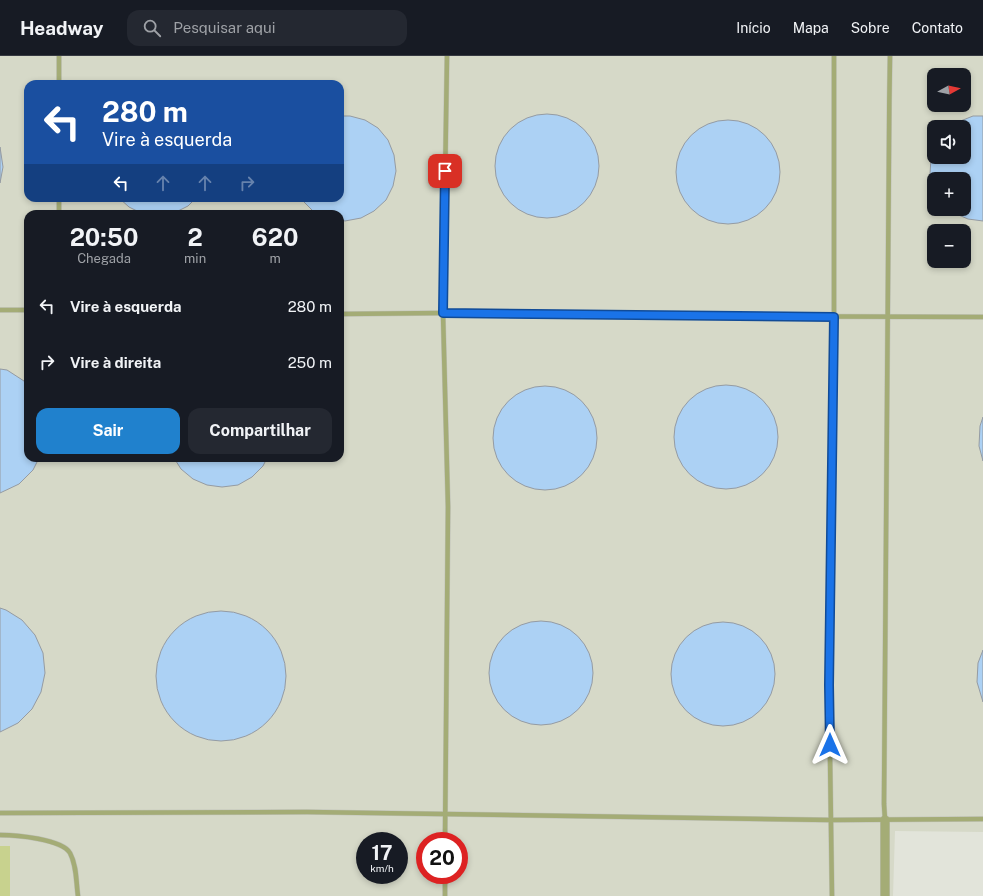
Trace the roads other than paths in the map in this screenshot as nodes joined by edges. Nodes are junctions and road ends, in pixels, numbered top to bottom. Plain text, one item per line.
1 (58, 56) edge
2 (447, 56) edge
3 (834, 56) edge
4 (890, 56) edge
5 (58, 80) edge
6 (0, 310) edge
7 (24, 310) edge
8 (443, 313) junction
9 (344, 314) edge
10 (887, 316) junction
11 (834, 317) junction
12 (983, 317) edge
13 (0, 813) edge
14 (445, 815) junction
15 (983, 819) edge
16 (830, 820) junction
17 (886, 820) junction
18 (445, 832) edge
19 (0, 834) edge
20 (445, 884) edge
21 (78, 896) edge
22 (445, 896) edge
23 (832, 896) edge
24 (885, 896) edge

1 - 5 lane
2 - 8 lane
3 - 11 lane
4 - 10 lane
6 - 7 lane
8 - 9 lane
8 - 11 lane
8 - 14 lane
10 - 11 lane
10 - 12 lane
10 - 17 lane
11 - 16 lane
13 - 14 lane
14 - 16 lane
14 - 18 lane
15 - 17 lane
16 - 17 lane
16 - 23 lane
17 - 24 street
19 - 21 lane
20 - 22 lane

